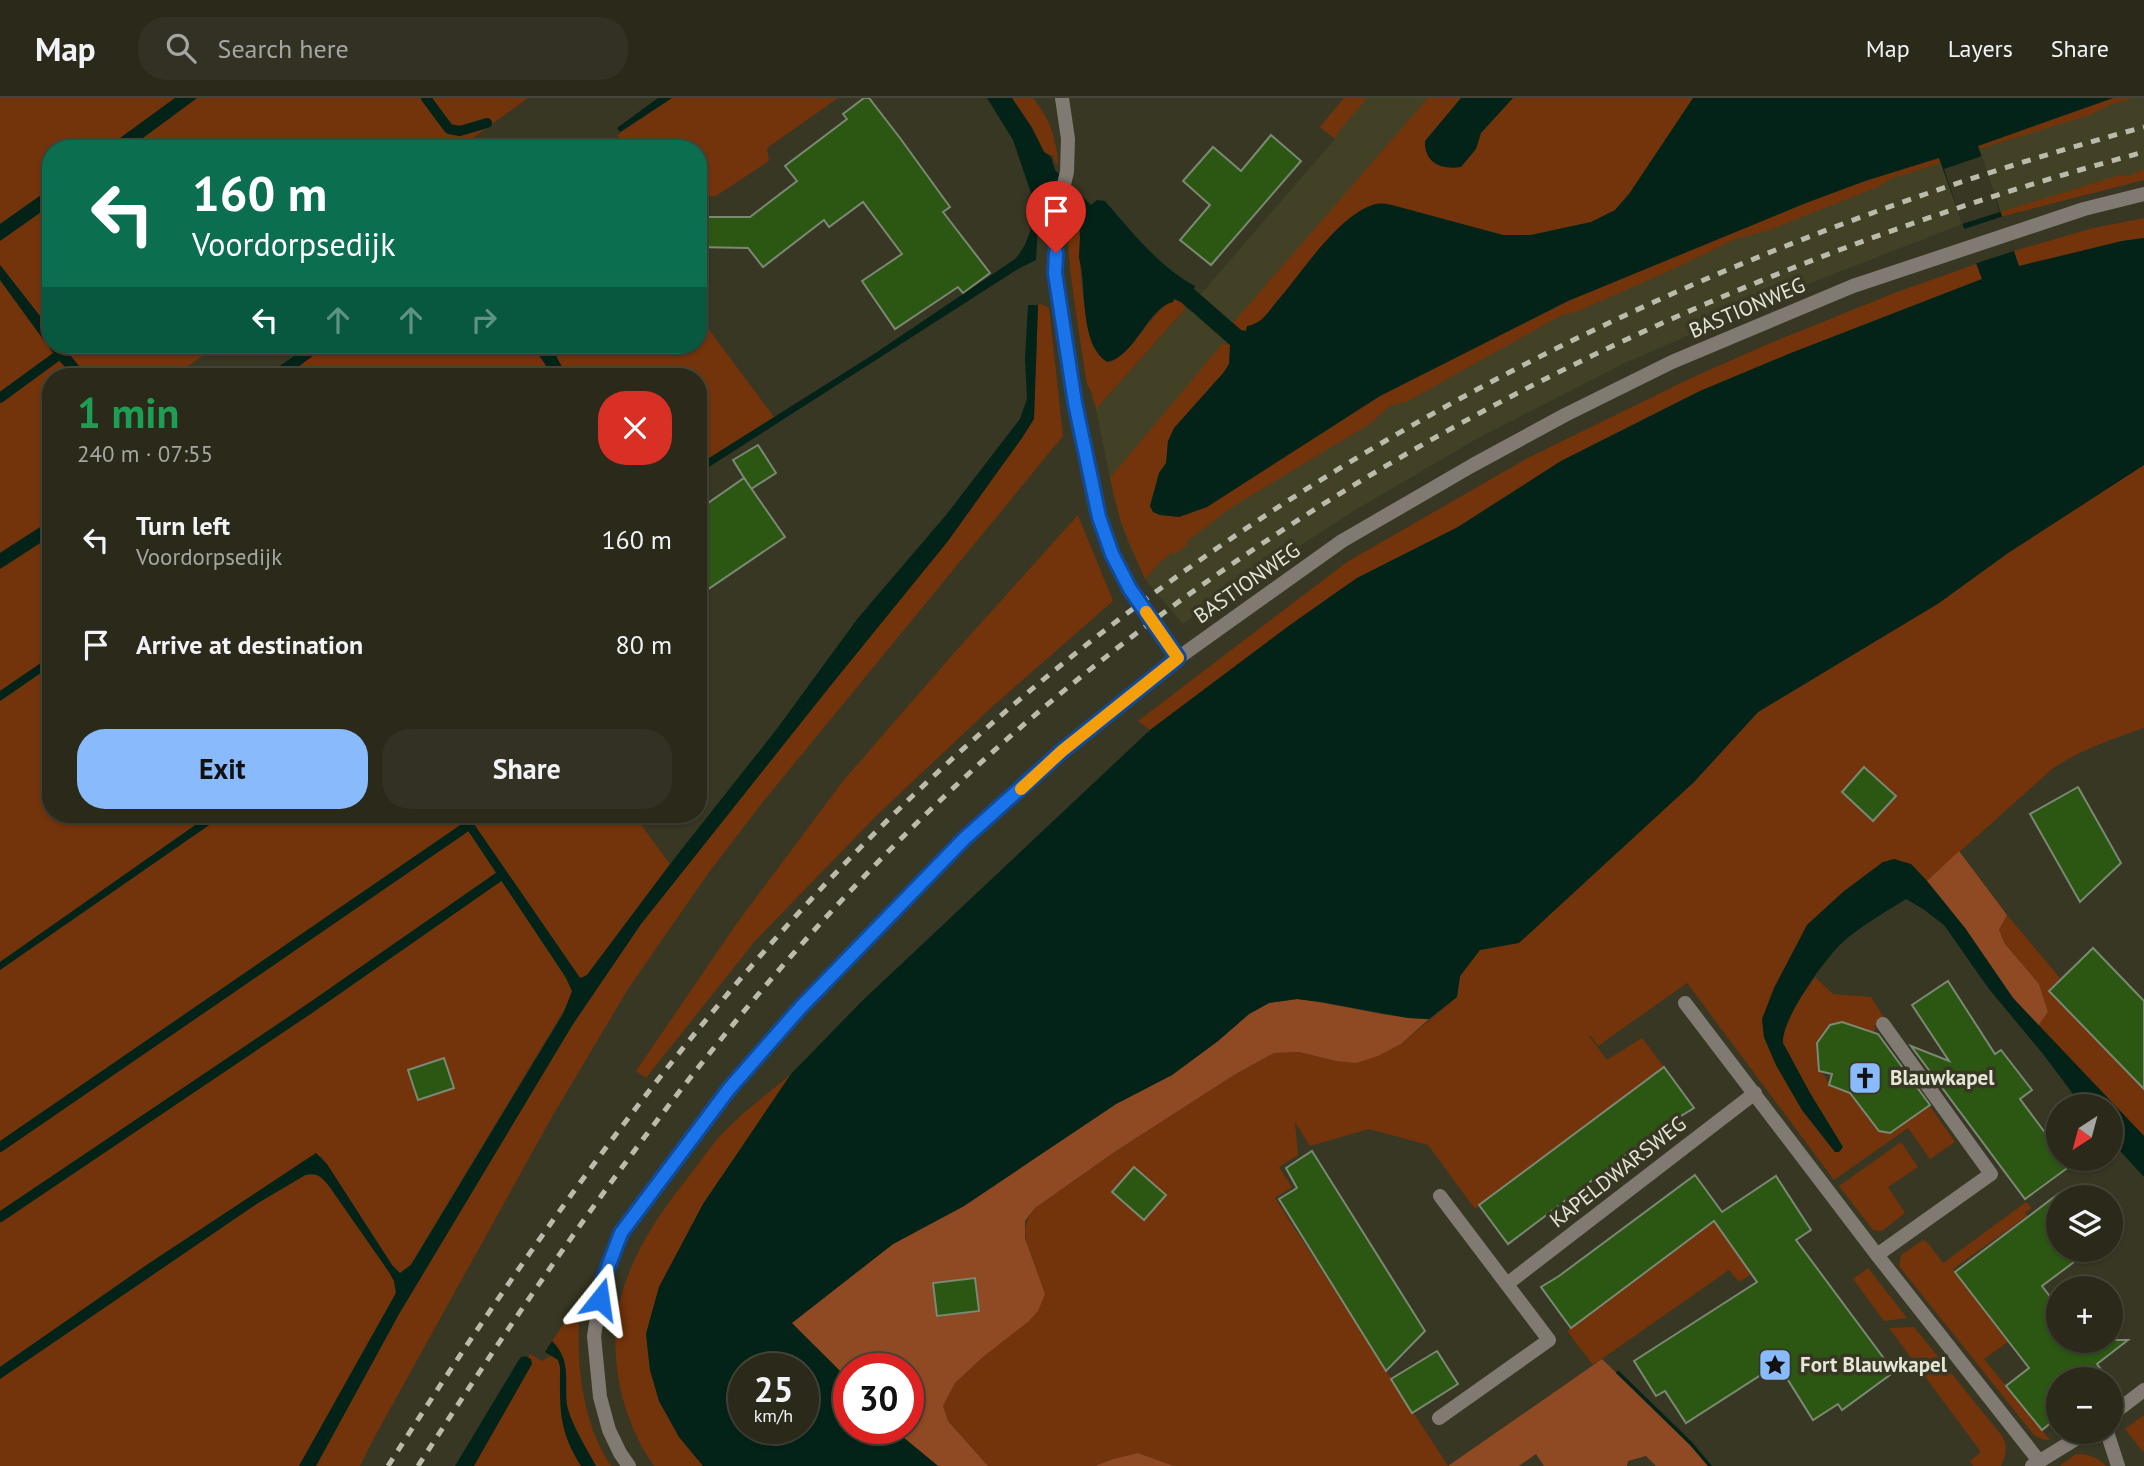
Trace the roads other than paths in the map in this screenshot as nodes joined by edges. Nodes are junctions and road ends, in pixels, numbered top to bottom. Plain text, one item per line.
1 (1060, 102) edge
2 (2144, 194) edge
3 (1178, 658) junction
4 (1685, 1003) dead end
5 (1882, 1024) dead end
6 (1755, 1093) junction
7 (1440, 1196) dead end
8 (1877, 1255) junction
9 (1507, 1284) junction
10 (2144, 1390) edge
11 (2123, 1406) edge
12 (1439, 1418) dead end
13 (2068, 1444) edge
14 (2111, 1444) edge
15 (2035, 1464) edge
16 (629, 1466) edge
17 (2118, 1466) edge

1 - 3 street
2 - 3 street, BASTIONWEG
3 - 16 street, BASTIONWEG
4 - 6 street
5 - 8 street
6 - 8 street
6 - 9 street, KAPELDWARSWEG
7 - 9 street
8 - 15 street
9 - 12 street
10 - 11 street
13 - 15 street
14 - 17 street

